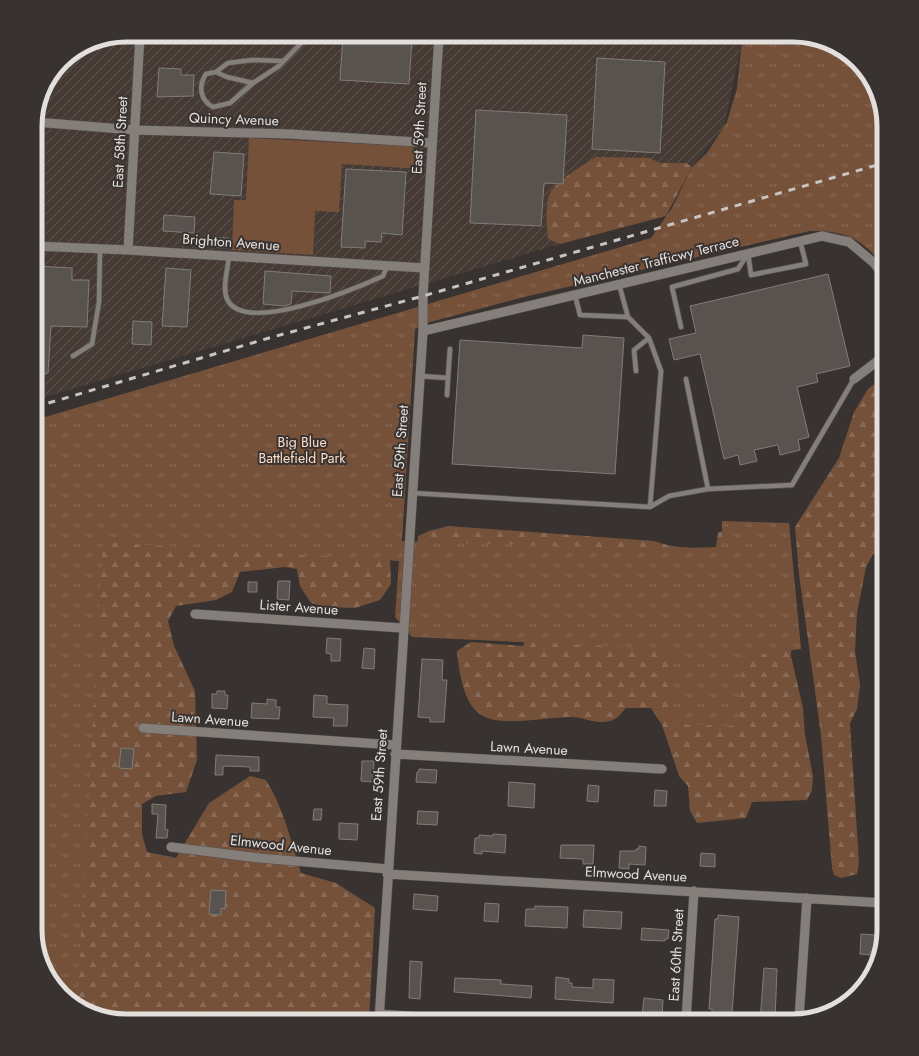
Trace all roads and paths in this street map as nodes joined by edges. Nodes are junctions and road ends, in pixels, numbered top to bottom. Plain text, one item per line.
1 (140, 42) edge
2 (303, 42) edge
3 (439, 42) edge
4 (284, 62) junction
5 (216, 72) junction
6 (253, 83) junction
7 (42, 123) edge
8 (134, 130) junction
9 (432, 144) junction
10 (800, 241) junction
11 (42, 246) edge
12 (100, 249) junction
13 (128, 250) junction
14 (748, 253) junction
15 (229, 256) junction
16 (387, 266) junction
17 (877, 267) edge
18 (424, 268) junction
19 (619, 284) junction
20 (575, 295) junction
21 (628, 317) junction
22 (681, 327) dead end
23 (423, 331) junction
24 (649, 338) junction
25 (450, 349) dead end
26 (73, 356) dead end
27 (877, 361) edge
28 (636, 371) dead end
29 (420, 376) junction
30 (448, 378) junction
31 (686, 379) dead end
32 (854, 379) joint
33 (447, 395) dead end
34 (708, 489) junction
35 (412, 493) junction
36 (650, 507) junction
37 (195, 614) dead end
38 (402, 628) junction
39 (143, 728) dead end
40 (395, 745) junction
41 (395, 754) junction
42 (662, 769) dead end
43 (171, 847) dead end
44 (388, 872) junction
45 (694, 891) junction
46 (807, 898) junction
47 (877, 903) edge
48 (799, 1013) edge
49 (379, 1014) edge
50 (686, 1014) edge

1 - 8 street, East 58th Street
2 - 4 lane
3 - 9 street, East 59th Street
4 - 5 lane
4 - 6 lane
5 - 6 lane
5 - 6 lane
7 - 8 street, Quincy Avenue
8 - 9 street, Quincy Avenue
8 - 13 street, East 58th Street
9 - 18 street, East 59th Street
10 - 14 street, Manchester Trafficwy Terrace
10 - 14 lane
10 - 17 street, Manchester Trafficwy Terrace
11 - 12 street, Brighton Avenue
12 - 13 street, Brighton Avenue
12 - 26 lane
13 - 15 street, Brighton Avenue
14 - 19 street, Manchester Trafficwy Terrace
14 - 22 lane
15 - 16 street, Brighton Avenue
15 - 16 lane
16 - 18 street, Brighton Avenue
18 - 23 street, East 59th Street
19 - 20 street, Manchester Trafficwy Terrace
19 - 21 lane
20 - 21 lane
20 - 23 street, Manchester Trafficwy Terrace
21 - 24 lane
23 - 29 street, East 59th Street
24 - 28 lane
24 - 36 lane
25 - 30 lane
27 - 32 street
29 - 30 lane
29 - 35 street, East 59th Street
30 - 33 lane
31 - 34 lane
32 - 34 lane
34 - 36 lane
35 - 36 lane
35 - 38 street, East 59th Street
37 - 38 street, Lister Avenue
38 - 40 street, East 59th Street
39 - 40 street, Lawn Avenue
40 - 41 street, East 59th Street
41 - 42 street, Lawn Avenue
41 - 44 street, East 59th Street
43 - 44 street, Elmwood Avenue
44 - 45 street, Elmwood Avenue
44 - 49 street, East 59th Street
45 - 46 street, Elmwood Avenue
45 - 50 street, East 60th Street
46 - 47 street, Elmwood Avenue
46 - 48 street

